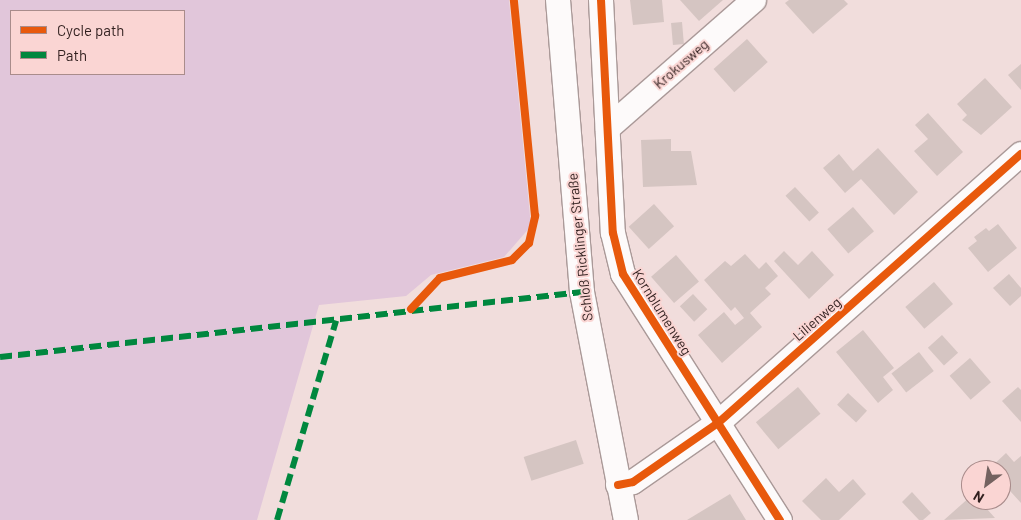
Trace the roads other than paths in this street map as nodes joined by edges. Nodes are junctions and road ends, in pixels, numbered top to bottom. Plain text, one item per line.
1 (558, 0) edge
2 (600, 0) edge
3 (754, 0) edge
4 (608, 128) junction
5 (1021, 154) edge
6 (718, 423) junction
7 (618, 484) junction
8 (626, 520) edge
9 (780, 520) edge

1 - 7 street, Schloß Ricklinger Straße
2 - 4 street, Kornblumenweg
3 - 4 street, Krokusweg
4 - 6 street, Kornblumenweg
5 - 6 street, Lilienweg
6 - 7 street, Lilienweg
6 - 9 street, Kornblumenweg
7 - 8 street, Schloß Ricklinger Straße

